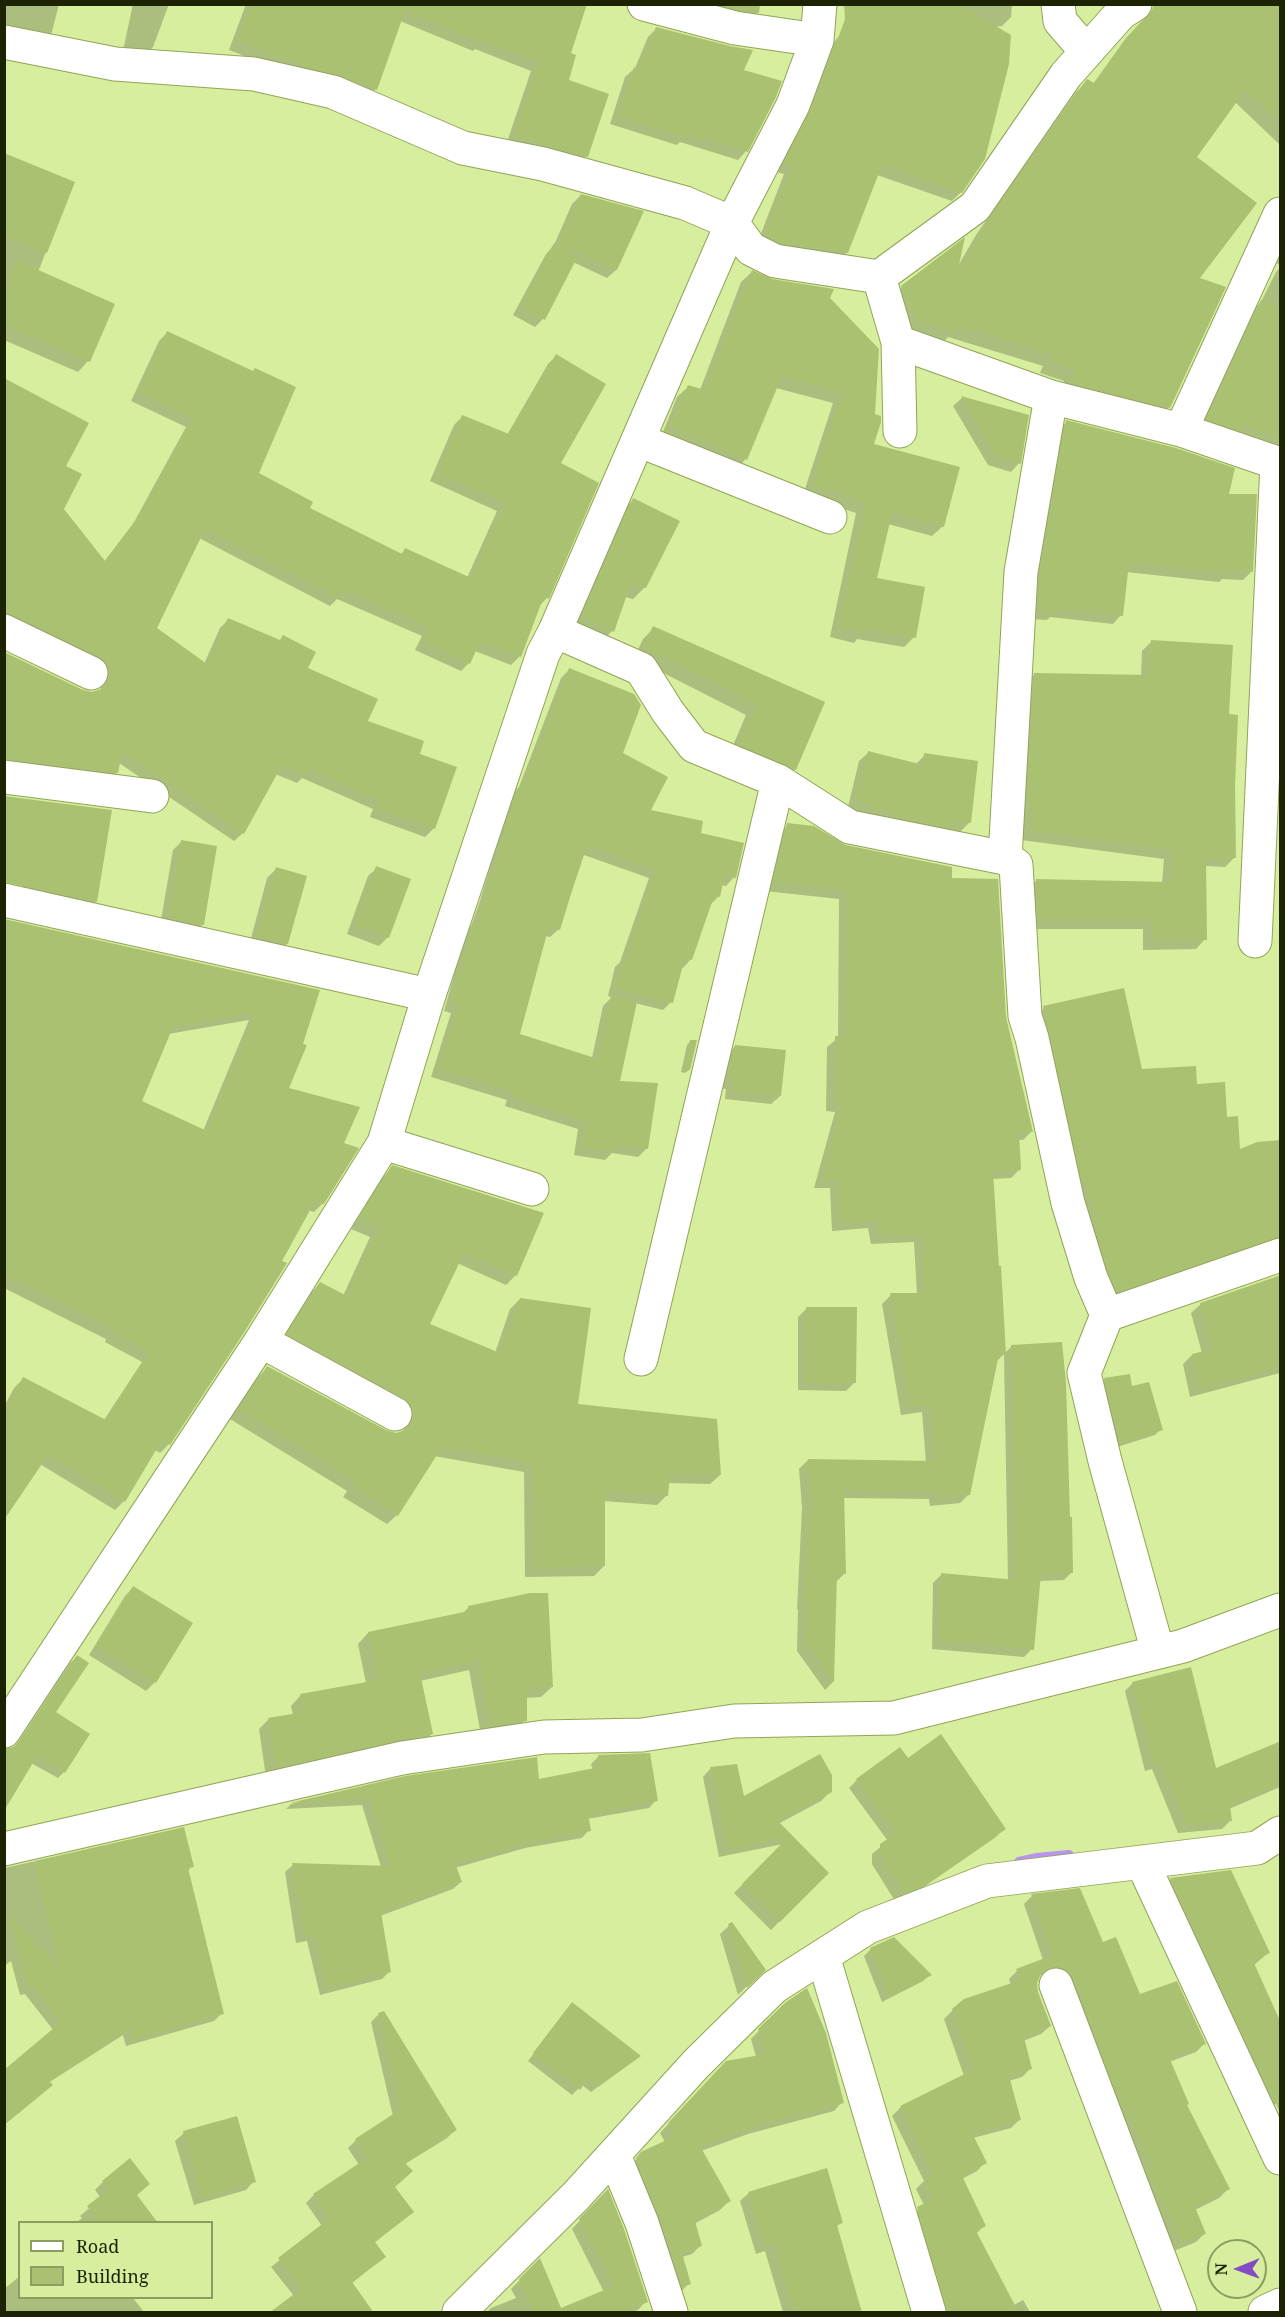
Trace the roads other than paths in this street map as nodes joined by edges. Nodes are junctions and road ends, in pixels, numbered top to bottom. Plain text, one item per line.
1 (644, 4) edge
2 (820, 4) edge
3 (1058, 4) edge
4 (1135, 4) edge
5 (817, 40) junction
6 (4, 42) edge
7 (1086, 51) junction
8 (1281, 214) edge
9 (732, 223) junction
10 (879, 276) junction
11 (898, 342) junction
12 (1051, 398) junction
13 (1181, 430) junction
14 (900, 432) dead end
15 (638, 440) junction
16 (1279, 463) edge
17 (830, 517) dead end
18 (4, 631) edge
19 (555, 632) junction
20 (91, 673) dead end
21 (4, 777) edge
22 (778, 782) junction
23 (152, 796) dead end
24 (1005, 858) junction
25 (4, 900) edge
26 (1255, 940) dead end
27 (429, 995) junction
28 (384, 1143) junction
29 (532, 1189) dead end
30 (1281, 1255) edge
31 (1107, 1316) junction
32 (261, 1341) junction
33 (641, 1359) dead end
34 (395, 1414) dead end
35 (1281, 1610) edge
36 (1158, 1652) junction
37 (4, 1731) edge
38 (1281, 1833) edge
39 (4, 1849) edge
40 (1142, 1862) junction
41 (823, 1956) junction
42 (1056, 1984) dead end
43 (614, 2155) junction
44 (1281, 2158) edge
45 (1281, 2305) edge
46 (459, 2313) edge
47 (671, 2313) edge
48 (929, 2313) edge
49 (1180, 2313) edge
50 (1265, 2313) edge

1 - 5 street
2 - 5 street
3 - 7 street
4 - 7 street
5 - 9 street
6 - 9 street
7 - 10 street
8 - 13 street
9 - 10 street
9 - 15 street
10 - 11 street
11 - 12 street
11 - 14 street
12 - 13 street
12 - 24 street
13 - 16 street
15 - 17 street
15 - 19 street
16 - 26 street
18 - 20 street
19 - 22 street
19 - 27 street
21 - 23 street
22 - 24 street
22 - 33 street
24 - 31 street
25 - 27 street
27 - 28 street
28 - 29 street
28 - 32 street
30 - 31 street
31 - 36 street
32 - 34 street
32 - 37 street
35 - 36 street
36 - 39 street
38 - 40 street
40 - 41 street
40 - 44 street
41 - 43 street
41 - 48 street
42 - 49 street
43 - 46 street
43 - 47 street
45 - 50 street

